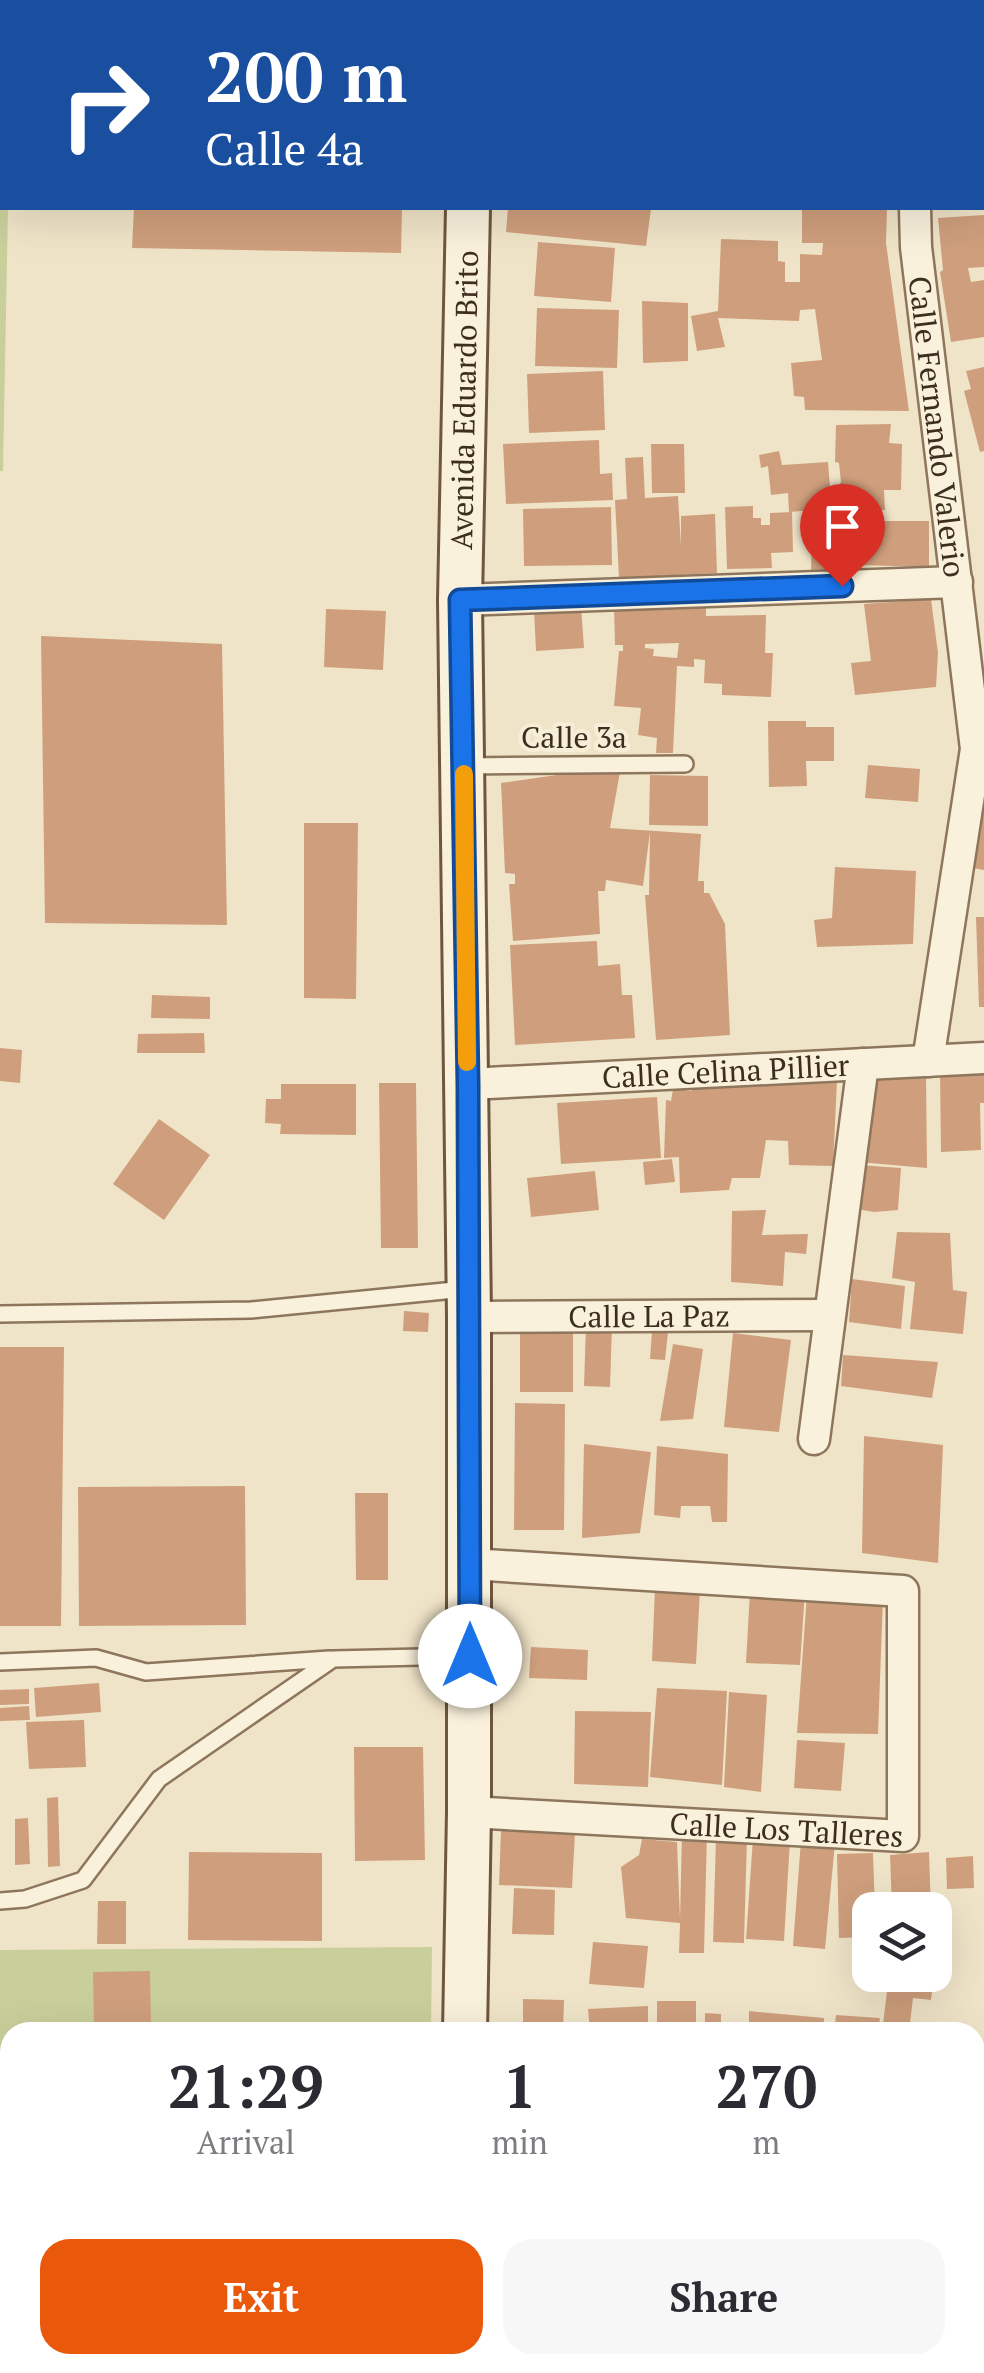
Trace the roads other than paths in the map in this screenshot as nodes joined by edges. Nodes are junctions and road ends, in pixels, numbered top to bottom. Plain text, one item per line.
1 (468, 210) edge
2 (914, 210) edge
3 (957, 582) junction
4 (460, 600) junction
5 (685, 764) dead end
6 (464, 766) junction
7 (984, 1058) edge
8 (928, 1061) junction
9 (862, 1064) junction
10 (468, 1084) junction
11 (469, 1302) junction
12 (0, 1314) edge
13 (828, 1315) junction
14 (814, 1439) dead end
15 (470, 1564) junction
16 (470, 1656) junction
17 (332, 1659) junction
18 (0, 1662) edge
19 (469, 1812) junction
20 (0, 1901) edge
21 (464, 2022) edge

1 - 4 street, Avenida Eduardo Brito
2 - 3 street, Calle Fernando Valerio
3 - 4 street
3 - 8 street, Calle Fernando Valerio
4 - 6 street, Avenida Eduardo Brito
5 - 6 lane, Calle 3a
6 - 10 street, Avenida Eduardo Brito
7 - 8 street, Calle Celina Pillier
8 - 9 street, Calle Celina Pillier
9 - 10 street, Calle Celina Pillier
9 - 13 street
10 - 11 street, Avenida Eduardo Brito
11 - 12 lane
11 - 13 street, Calle La Paz
11 - 15 street, Avenida Eduardo Brito
13 - 14 street
15 - 16 street, Avenida Eduardo Brito
15 - 19 street, Calle Los Talleres
16 - 17 lane
16 - 19 street, Avenida Eduardo Brito
17 - 18 lane
17 - 20 lane
19 - 21 street, Avenida Eduardo Brito

